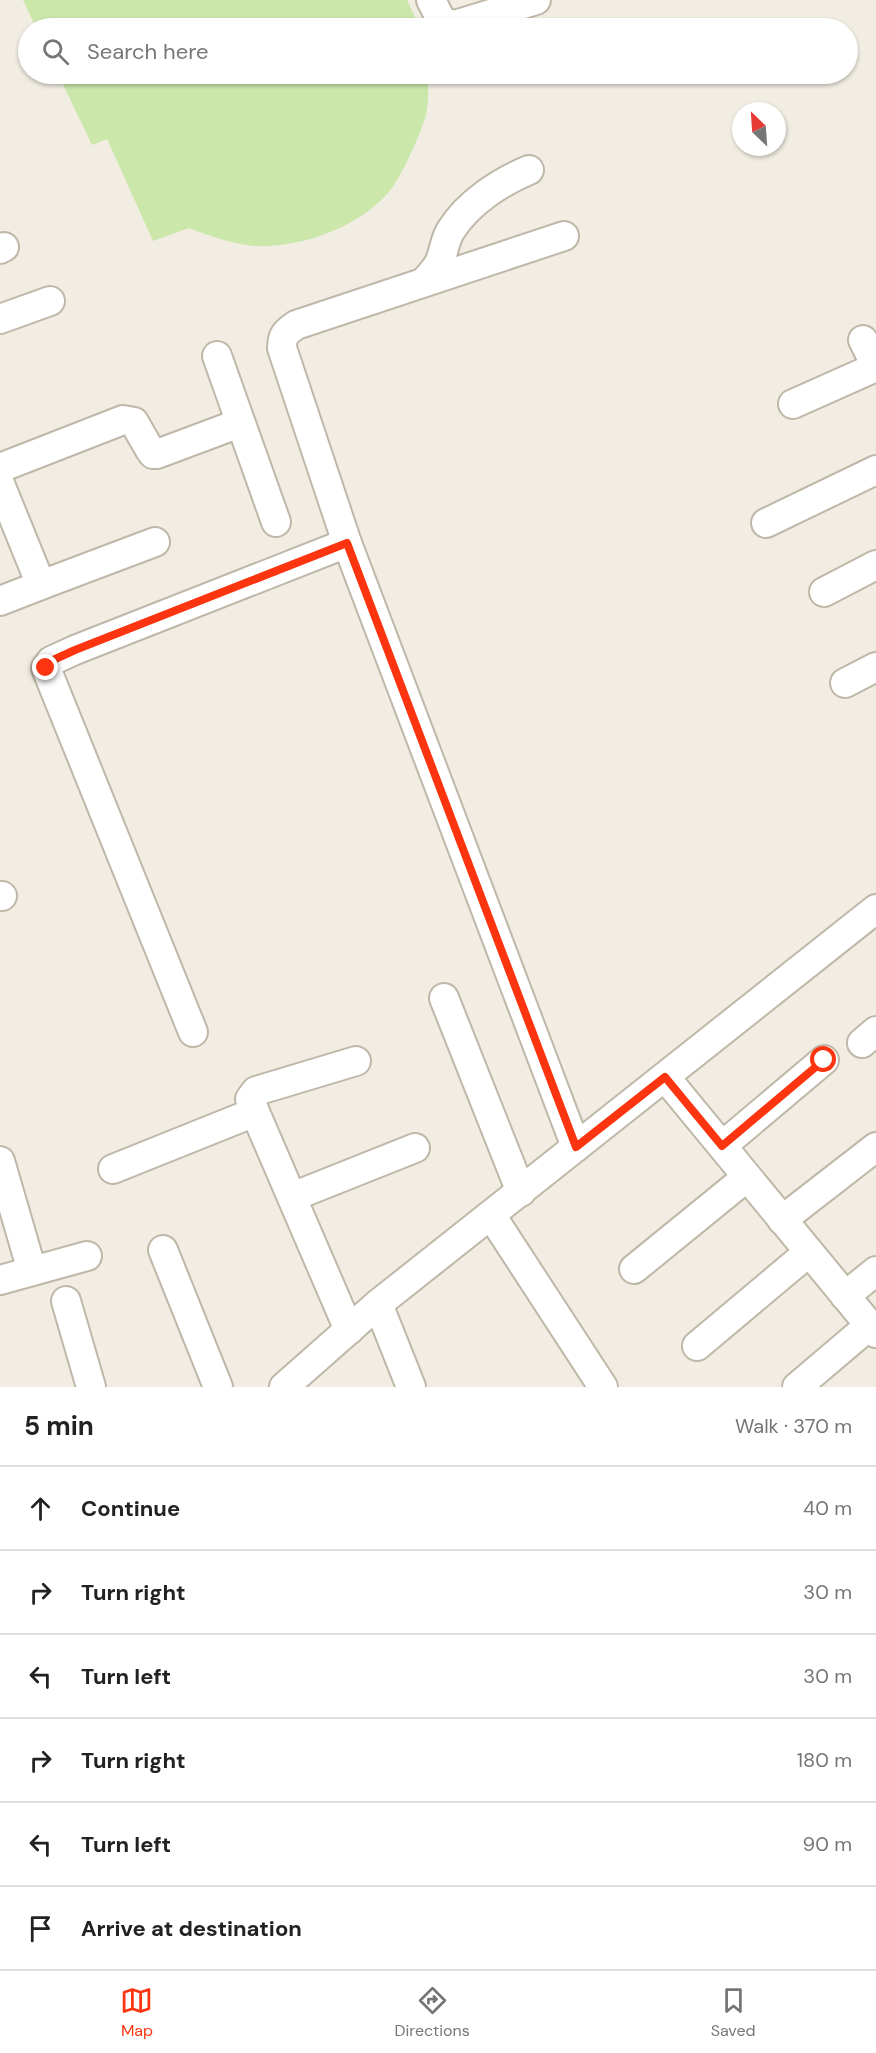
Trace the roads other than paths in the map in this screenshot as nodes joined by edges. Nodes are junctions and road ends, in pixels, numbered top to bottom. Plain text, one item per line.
1 (431, 0) edge
2 (523, 2) edge
3 (439, 18) edge
4 (476, 18) edge
5 (529, 170) dead end
6 (564, 236) dead end
7 (426, 280) junction
8 (50, 301) dead end
9 (0, 320) edge
10 (863, 340) dead end
11 (217, 356) dead end
12 (876, 367) edge
13 (793, 404) dead end
14 (240, 423) junction
15 (0, 468) edge
16 (876, 470) edge
17 (0, 484) edge
18 (276, 522) dead end
19 (766, 523) dead end
20 (155, 542) dead end
21 (347, 543) junction
22 (876, 565) edge
23 (41, 585) junction
24 (824, 592) dead end
25 (0, 601) edge
26 (876, 667) edge
27 (846, 682) dead end
28 (876, 909) edge
29 (444, 998) dead end
30 (193, 1032) dead end
31 (824, 1060) dead end
32 (356, 1061) dead end
33 (665, 1077) junction
34 (255, 1112) junction
35 (722, 1146) junction
36 (876, 1146) edge
37 (576, 1147) junction
38 (415, 1148) dead end
39 (0, 1161) edge
40 (113, 1169) dead end
41 (747, 1177) junction
42 (521, 1192) junction
43 (292, 1197) junction
44 (491, 1215) junction
45 (782, 1220) junction
46 (162, 1250) dead end
47 (809, 1252) junction
48 (87, 1256) dead end
49 (634, 1269) dead end
50 (32, 1271) junction
51 (876, 1271) edge
52 (0, 1280) edge
53 (846, 1296) junction
54 (66, 1301) dead end
55 (378, 1304) junction
56 (873, 1329) edge
57 (349, 1330) junction
58 (697, 1346) dead end
59 (91, 1387) edge
60 (218, 1387) edge
61 (284, 1387) edge
62 (411, 1387) edge
63 (603, 1387) edge
64 (797, 1387) edge

1 - 3 street
2 - 4 street
5 - 7 street
6 - 7 street
7 - 21 street
8 - 9 street
10 - 12 street
11 - 14 street
12 - 13 street
14 - 15 street
14 - 18 street
16 - 19 street
17 - 23 street
20 - 23 street
21 - 30 street
21 - 37 street
22 - 24 street
23 - 25 street
26 - 27 street
28 - 33 street
29 - 42 street
31 - 35 street
32 - 34 street
33 - 35 street
33 - 37 street
34 - 40 street
34 - 43 street
35 - 41 street
36 - 45 street
37 - 42 street
38 - 43 street
39 - 50 street
41 - 45 street
41 - 49 street
42 - 44 street
43 - 57 street
44 - 55 street
44 - 63 street
45 - 47 street
46 - 60 street
47 - 53 street
47 - 58 street
48 - 50 street
50 - 52 street
51 - 53 street
53 - 56 street
54 - 59 street
55 - 57 street
55 - 62 street
56 - 64 street
57 - 61 street

